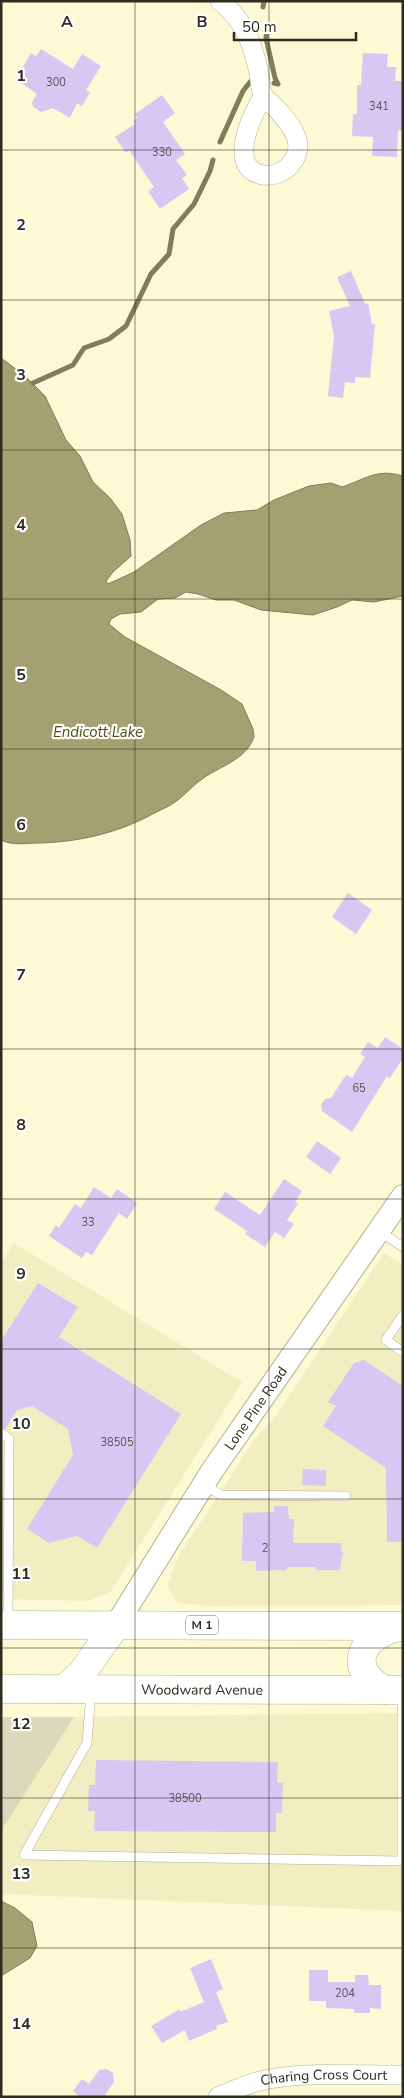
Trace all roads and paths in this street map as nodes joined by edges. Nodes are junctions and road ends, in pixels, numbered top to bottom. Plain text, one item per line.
1 (220, 1) edge
2 (263, 97) dead end
3 (403, 1196) edge
4 (378, 1231) junction
5 (403, 1247) edge
6 (403, 1315) edge
7 (403, 1352) edge
8 (2, 1434) edge
9 (204, 1485) junction
10 (346, 1496) dead end
11 (4, 1625) edge
12 (116, 1625) junction
13 (403, 1626) edge
14 (1, 1688) edge
15 (64, 1689) junction
16 (92, 1689) junction
17 (397, 1690) edge
18 (403, 2075) edge
19 (218, 2097) edge

1 - 2 street
3 - 4 street, Lone Pine Road
4 - 5 lane
4 - 9 street, Lone Pine Road
6 - 7 lane
8 - 11 lane
9 - 10 lane
9 - 12 street, Lone Pine Road
11 - 12 main road, M 1
12 - 13 main road, M 1
12 - 15 main road
13 - 17 main road
14 - 15 main road, Woodward Avenue
15 - 16 main road, Woodward Avenue
16 - 17 main road, Woodward Avenue
16 - 17 lane
18 - 19 street, Charing Cross Court

